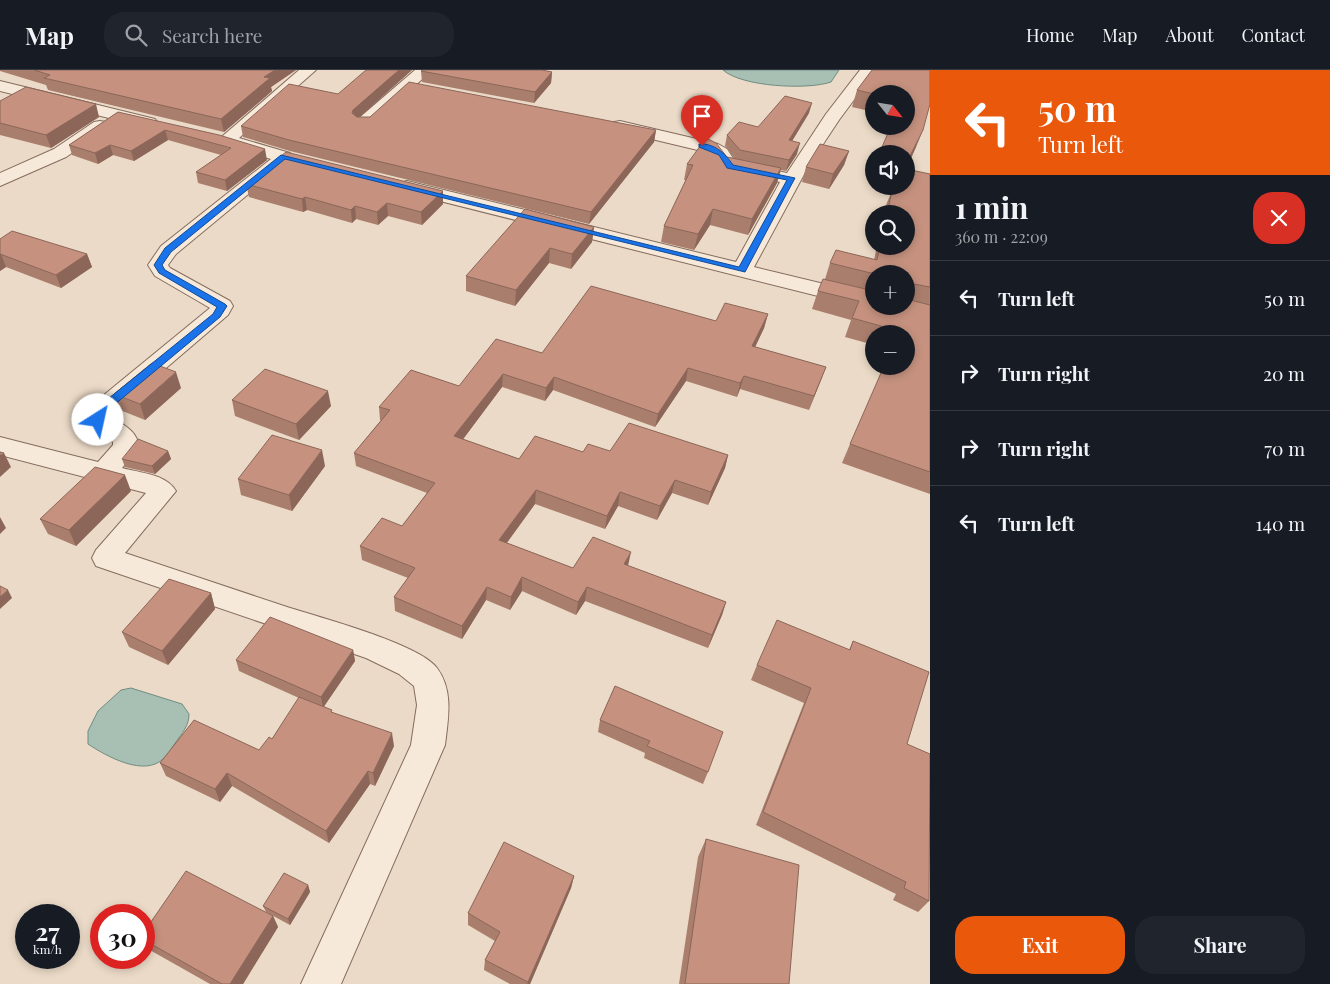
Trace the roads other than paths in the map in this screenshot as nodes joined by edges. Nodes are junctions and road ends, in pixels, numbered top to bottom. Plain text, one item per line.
1 (308, 70) edge
2 (424, 70) edge
3 (868, 70) edge
4 (0, 86) edge
5 (406, 86) junction
6 (423, 89) edge
7 (116, 115) junction
8 (364, 122) edge
9 (608, 124) edge
10 (162, 125) edge
11 (208, 136) edge
12 (227, 140) junction
13 (791, 178) junction
14 (0, 180) edge
15 (388, 183) edge
16 (742, 270) junction
17 (865, 301) edge
18 (0, 446) edge
19 (104, 473) junction
20 (321, 984) edge

1 - 12 street
2 - 5 street
3 - 13 street
4 - 7 street
5 - 6 street
5 - 8 street
7 - 10 street
7 - 14 street
9 - 13 street
11 - 12 street
12 - 19 street
13 - 16 street
15 - 16 street
16 - 17 street
18 - 19 street
19 - 20 street

